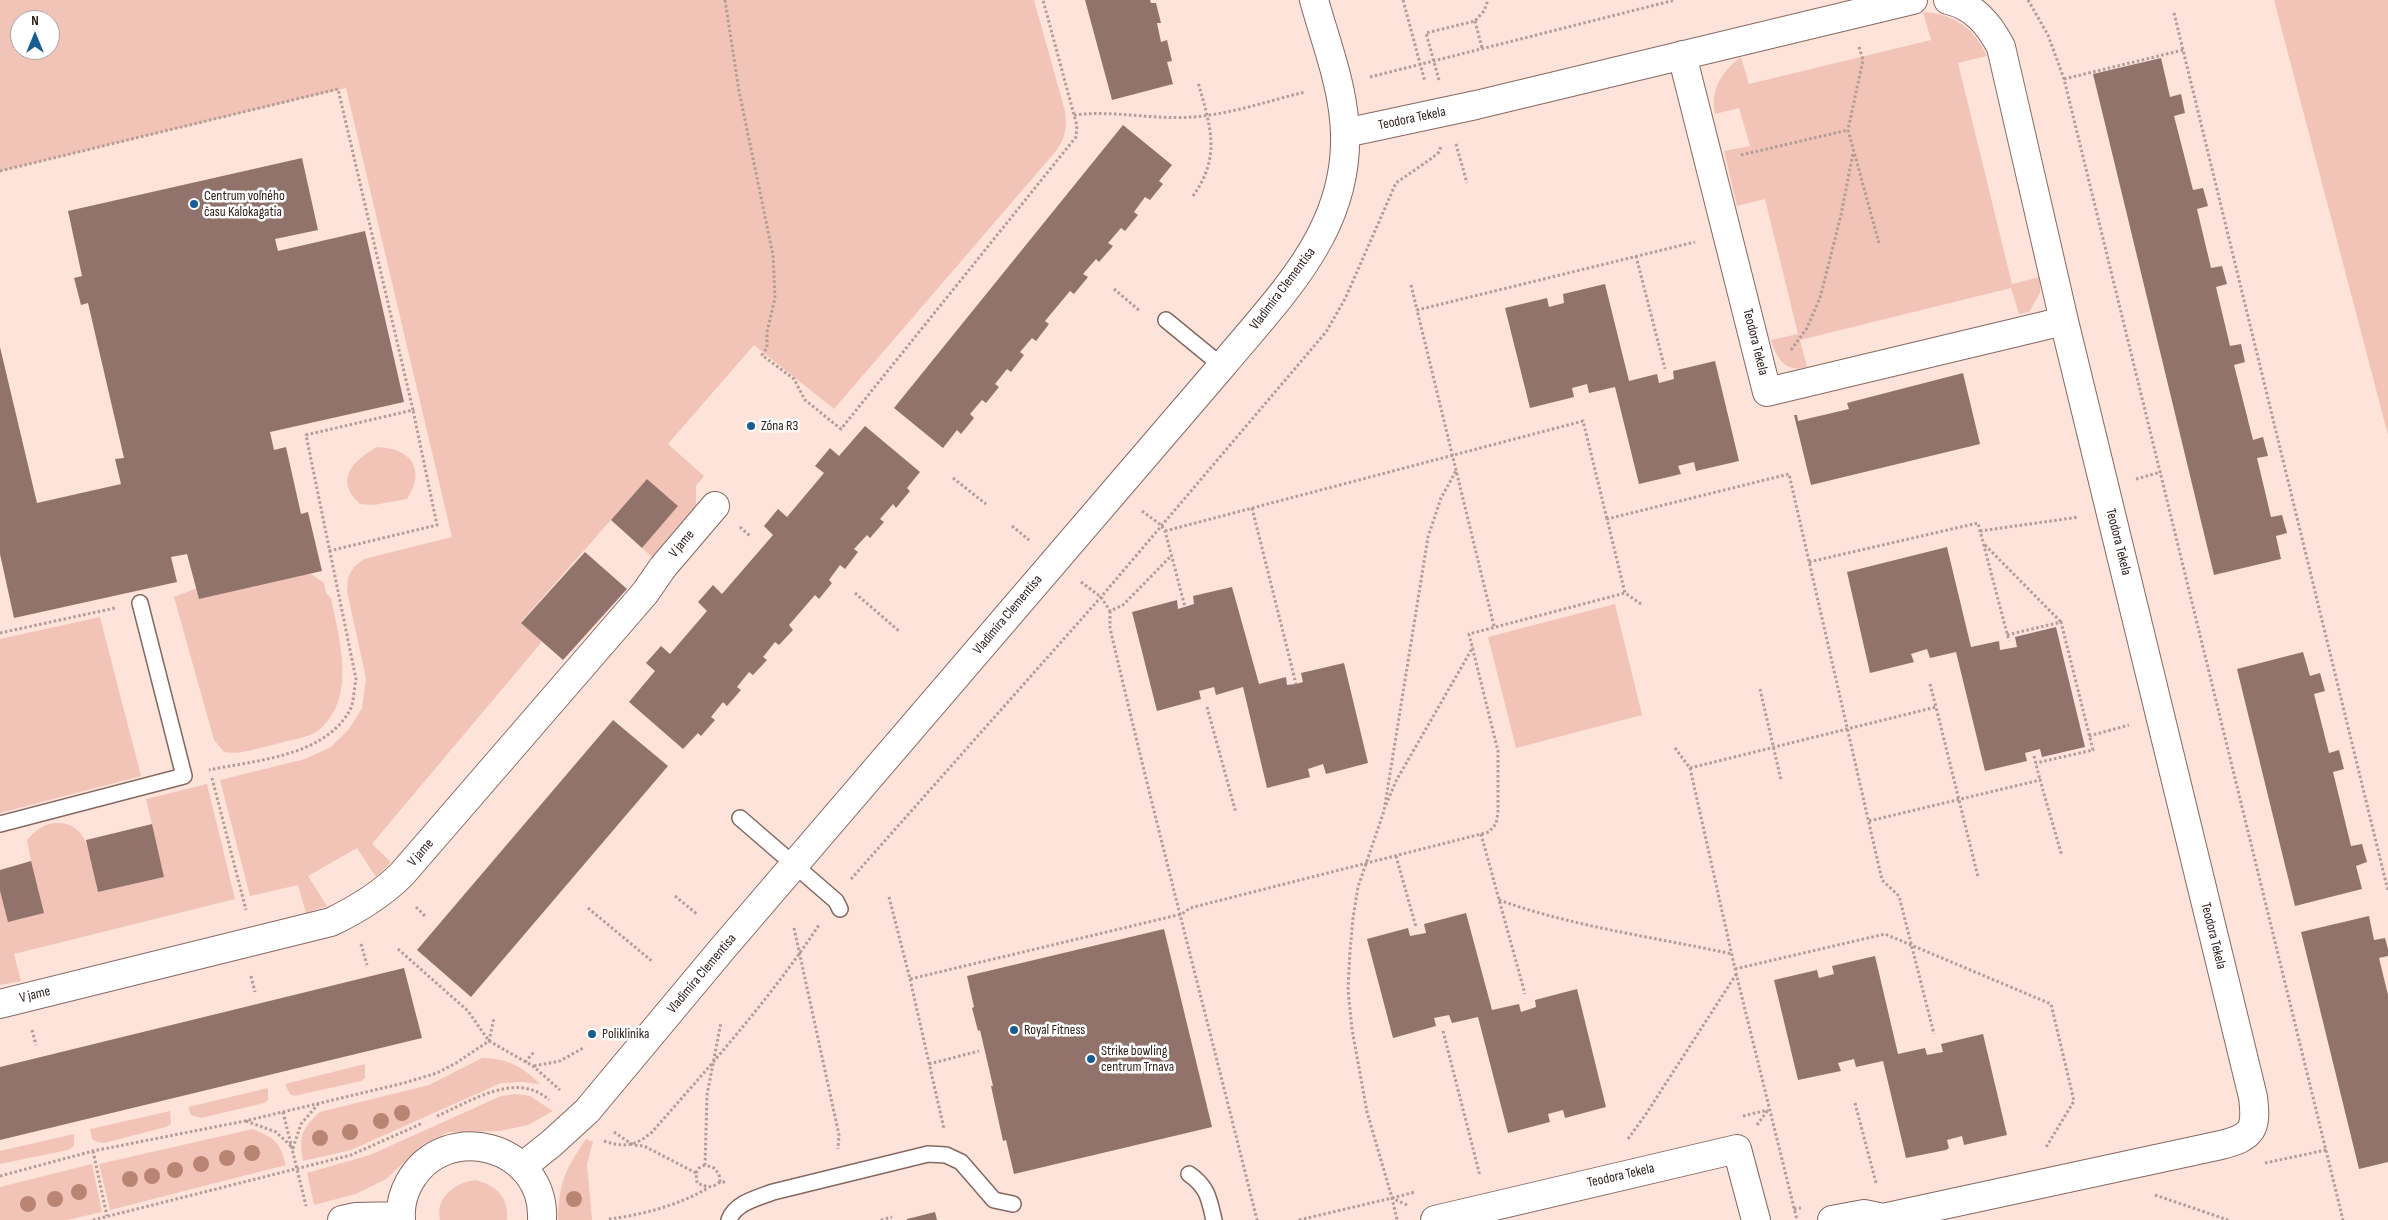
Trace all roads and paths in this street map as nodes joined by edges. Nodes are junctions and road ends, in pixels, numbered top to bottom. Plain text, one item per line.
1 (725, 0) edge
2 (1043, 0) edge
3 (1314, 0) edge
4 (1403, 0) edge
5 (1488, 0) edge
6 (1675, 0) edge
7 (1913, 0) edge
8 (1948, 0) edge
9 (2028, 0) edge
10 (2174, 13) dead end
11 (1852, 15) junction
12 (1475, 21) junction
13 (1482, 48) junction
14 (2183, 50) junction
15 (1682, 55) junction
16 (1434, 61) junction
17 (1420, 64) junction
18 (1363, 79) dead end
19 (2064, 79) junction
20 (1198, 82) dead end
21 (1440, 86) dead end
22 (1311, 91) dead end
23 (1434, 114) junction
24 (1074, 115) junction
25 (1207, 115) junction
26 (1848, 130) junction
27 (1345, 133) junction
28 (1454, 136) dead end
29 (1853, 152) junction
30 (1709, 163) junction
31 (0, 171) edge
32 (1467, 183) dead end
33 (1193, 196) dead end
34 (1727, 234) junction
35 (1879, 242) dead end
36 (1636, 256) junction
37 (1412, 285) dead end
38 (1114, 289) dead end
39 (1417, 310) junction
40 (1144, 314) dead end
41 (1166, 320) dead end
42 (2064, 321) junction
43 (1807, 328) dead end
44 (1222, 366) junction
45 (1665, 370) dead end
46 (413, 410) junction
47 (1451, 454) junction
48 (1456, 471) junction
49 (953, 478) dead end
50 (986, 504) dead end
51 (715, 506) dead end
52 (1252, 508) junction
53 (1142, 511) dead end
54 (2084, 512) dead end
55 (1607, 519) junction
56 (1162, 525) junction
57 (1012, 526) dead end
58 (1165, 531) junction
59 (1980, 531) junction
60 (1033, 544) dead end
61 (1984, 544) junction
62 (329, 551) junction
63 (1171, 556) junction
64 (1809, 562) junction
65 (1081, 582) dead end
66 (1625, 592) junction
67 (855, 593) dead end
68 (1101, 597) junction
69 (140, 603) joint
70 (1641, 604) dead end
71 (1185, 607) dead end
72 (1110, 611) junction
73 (2061, 622) junction
74 (1494, 626) junction
75 (899, 631) dead end
76 (0, 633) edge
77 (2007, 635) junction
78 (2009, 641) dead end
79 (1473, 647) junction
80 (1296, 684) dead end
81 (1930, 684) dead end
82 (1760, 689) dead end
83 (1207, 706) dead end
84 (1936, 707) junction
85 (2161, 717) junction
86 (1847, 728) junction
87 (2089, 736) junction
88 (1774, 747) junction
89 (1675, 748) dead end
90 (2034, 756) dead end
91 (2036, 763) junction
92 (1690, 768) junction
93 (210, 770) junction
94 (184, 776) junction
95 (1781, 780) dead end
96 (2040, 780) junction
97 (1959, 800) junction
98 (1384, 811) junction
99 (1236, 812) dead end
100 (740, 818) dead end
101 (1869, 821) junction
102 (0, 824) edge
103 (1481, 834) junction
104 (1396, 856) junction
105 (2062, 856) dead end
106 (1366, 864) junction
107 (796, 865) junction
108 (1978, 877) dead end
109 (850, 881) dead end
110 (2388, 891) edge
111 (675, 896) dead end
112 (889, 897) dead end
113 (1499, 900) junction
114 (588, 908) dead end
115 (840, 909) dead end
116 (1182, 914) junction
117 (698, 916) dead end
118 (822, 922) dead end
119 (1416, 926) dead end
120 (794, 928) dead end
121 (254, 942) junction
122 (1911, 944) junction
123 (398, 949) dead end
124 (800, 954) junction
125 (1732, 954) junction
126 (653, 962) dead end
127 (1736, 971) junction
128 (910, 979) junction
129 (1525, 994) dead end
130 (0, 1004) edge
131 (494, 1018) dead end
132 (721, 1022) dead end
133 (1443, 1031) dead end
134 (1934, 1034) dead end
135 (490, 1041) junction
136 (585, 1047) dead end
137 (535, 1051) dead end
138 (979, 1051) dead end
139 (525, 1062) junction
140 (712, 1063) junction
141 (929, 1064) junction
142 (533, 1066) junction
143 (568, 1096) dead end
144 (551, 1101) dead end
145 (320, 1102) junction
146 (1855, 1103) dead end
147 (282, 1112) junction
148 (245, 1121) junction
149 (614, 1132) dead end
150 (597, 1137) dead end
151 (1625, 1144) dead end
152 (633, 1145) junction
153 (293, 1148) junction
154 (93, 1152) junction
155 (946, 1154) junction
156 (835, 1156) dead end
157 (2040, 1157) dead end
158 (705, 1165) junction
159 (522, 1167) junction
160 (298, 1169) junction
161 (696, 1173) junction
162 (1189, 1174) dead end
163 (0, 1176) edge
164 (1480, 1177) dead end
165 (720, 1182) junction
166 (728, 1182) dead end
167 (708, 1188) junction
168 (2151, 1194) dead end
169 (1392, 1198) junction
170 (1013, 1204) dead end
171 (306, 1206) dead end
172 (1804, 1208) dead end
173 (1794, 1209) junction
174 (1882, 1210) edge
175 (107, 1216) junction
176 (892, 1217) dead end
177 (401, 1218) edge
178 (609, 1219) edge
179 (93, 1220) edge
180 (342, 1220) edge
181 (542, 1220) edge
182 (729, 1220) edge
183 (881, 1220) edge
184 (1214, 1220) edge
185 (1257, 1220) edge
186 (1299, 1220) edge
187 (1397, 1220) edge
188 (1435, 1220) edge
189 (1756, 1220) edge
190 (1797, 1220) edge
191 (1832, 1220) edge
192 (2228, 1220) edge
193 (2343, 1220) edge

1 - 24 path
2 - 24 path
3 - 27 street, Vladimíra Clementisa
4 - 17 path
5 - 12 path
6 - 13 path
7 - 11 street, Teodora Tekela
8 - 42 street, Teodora Tekela
9 - 19 path
10 - 14 path
11 - 15 street, Teodora Tekela
11 - 26 path
12 - 13 path
12 - 16 path
13 - 16 path
14 - 19 path
14 - 110 path
15 - 23 street, Teodora Tekela
15 - 30 street, Teodora Tekela
16 - 17 path
16 - 21 path
17 - 18 path
17 - 23 path
19 - 193 path
20 - 25 path
22 - 25 path
23 - 27 street, Teodora Tekela
23 - 56 path
24 - 25 path
25 - 33 path
26 - 29 path
26 - 30 path
27 - 44 street, Vladimíra Clementisa
28 - 32 path
29 - 35 path
29 - 43 path
30 - 34 street, Teodora Tekela
31 - 46 path
34 - 36 path
34 - 42 street, Teodora Tekela
36 - 39 path
36 - 45 path
37 - 39 path
38 - 40 path
39 - 47 path
41 - 44 lane
42 - 85 street, Teodora Tekela
44 - 107 street, Vladimíra Clementisa
46 - 62 path
46 - 62 path
47 - 48 path
47 - 52 path
47 - 55 path
48 - 74 path
48 - 98 path
49 - 50 path
51 - 121 street, V jame
52 - 58 path
52 - 80 path
53 - 56 path
54 - 59 path
55 - 64 path
55 - 66 path
56 - 58 path
56 - 68 path
57 - 60 path
58 - 63 path
59 - 61 path
59 - 64 path
61 - 73 path
61 - 77 path
62 - 93 path
63 - 71 path
63 - 72 path
64 - 86 path
65 - 68 path
66 - 70 path
66 - 74 path
67 - 75 path
68 - 72 path
68 - 109 path
69 - 76 path
69 - 94 lane
72 - 116 path
73 - 77 path
73 - 87 path
74 - 79 path
77 - 78 path
79 - 98 path
79 - 103 path
81 - 84 path
82 - 88 path
83 - 99 path
84 - 86 path
84 - 97 path
85 - 87 path
85 - 174 street, Teodora Tekela
86 - 88 path
86 - 101 path
87 - 91 path
88 - 92 path
88 - 95 path
89 - 92 path
90 - 91 path
91 - 96 path
92 - 125 path
93 - 94 path
93 - 121 path
94 - 102 lane
96 - 97 path
96 - 105 path
97 - 101 path
97 - 108 path
98 - 106 path
100 - 107 lane
101 - 122 path
103 - 104 path
103 - 113 path
104 - 106 path
104 - 119 path
106 - 116 path
106 - 169 path
107 - 115 lane
107 - 159 street, Vladimíra Clementisa
111 - 117 path
112 - 128 path
113 - 125 path
113 - 129 path
114 - 126 path
116 - 128 path
116 - 185 path
118 - 124 path
120 - 124 path
121 - 130 street, V jame
122 - 127 path
122 - 134 path
122 - 157 path
123 - 135 path
124 - 140 path
124 - 156 path
125 - 127 path
127 - 151 path
127 - 173 path
128 - 141 path
131 - 135 path
132 - 140 path
133 - 164 path
135 - 139 path
135 - 145 path
136 - 142 path
137 - 139 path
138 - 141 path
139 - 142 path
140 - 152 path
140 - 158 path
141 - 155 path
142 - 143 path
144 - 160 path
145 - 147 path
145 - 153 path
146 - 174 path
147 - 148 path
147 - 153 path
148 - 153 path
148 - 154 path
149 - 152 path
150 - 152 path
152 - 161 path
153 - 160 path
154 - 163 path
154 - 175 path
155 - 170 lane
155 - 182 lane
158 - 161 path
158 - 165 path
159 - 177 street
159 - 181 street
160 - 171 path
160 - 175 path
161 - 167 path
162 - 184 lane
165 - 166 path
165 - 167 path
167 - 178 path
168 - 192 path
169 - 186 path
169 - 187 path
172 - 173 path
173 - 190 path
174 - 191 street, Teodora Tekela
175 - 179 path
176 - 183 path
177 - 180 street
188 - 189 street, Teodora Tekela

